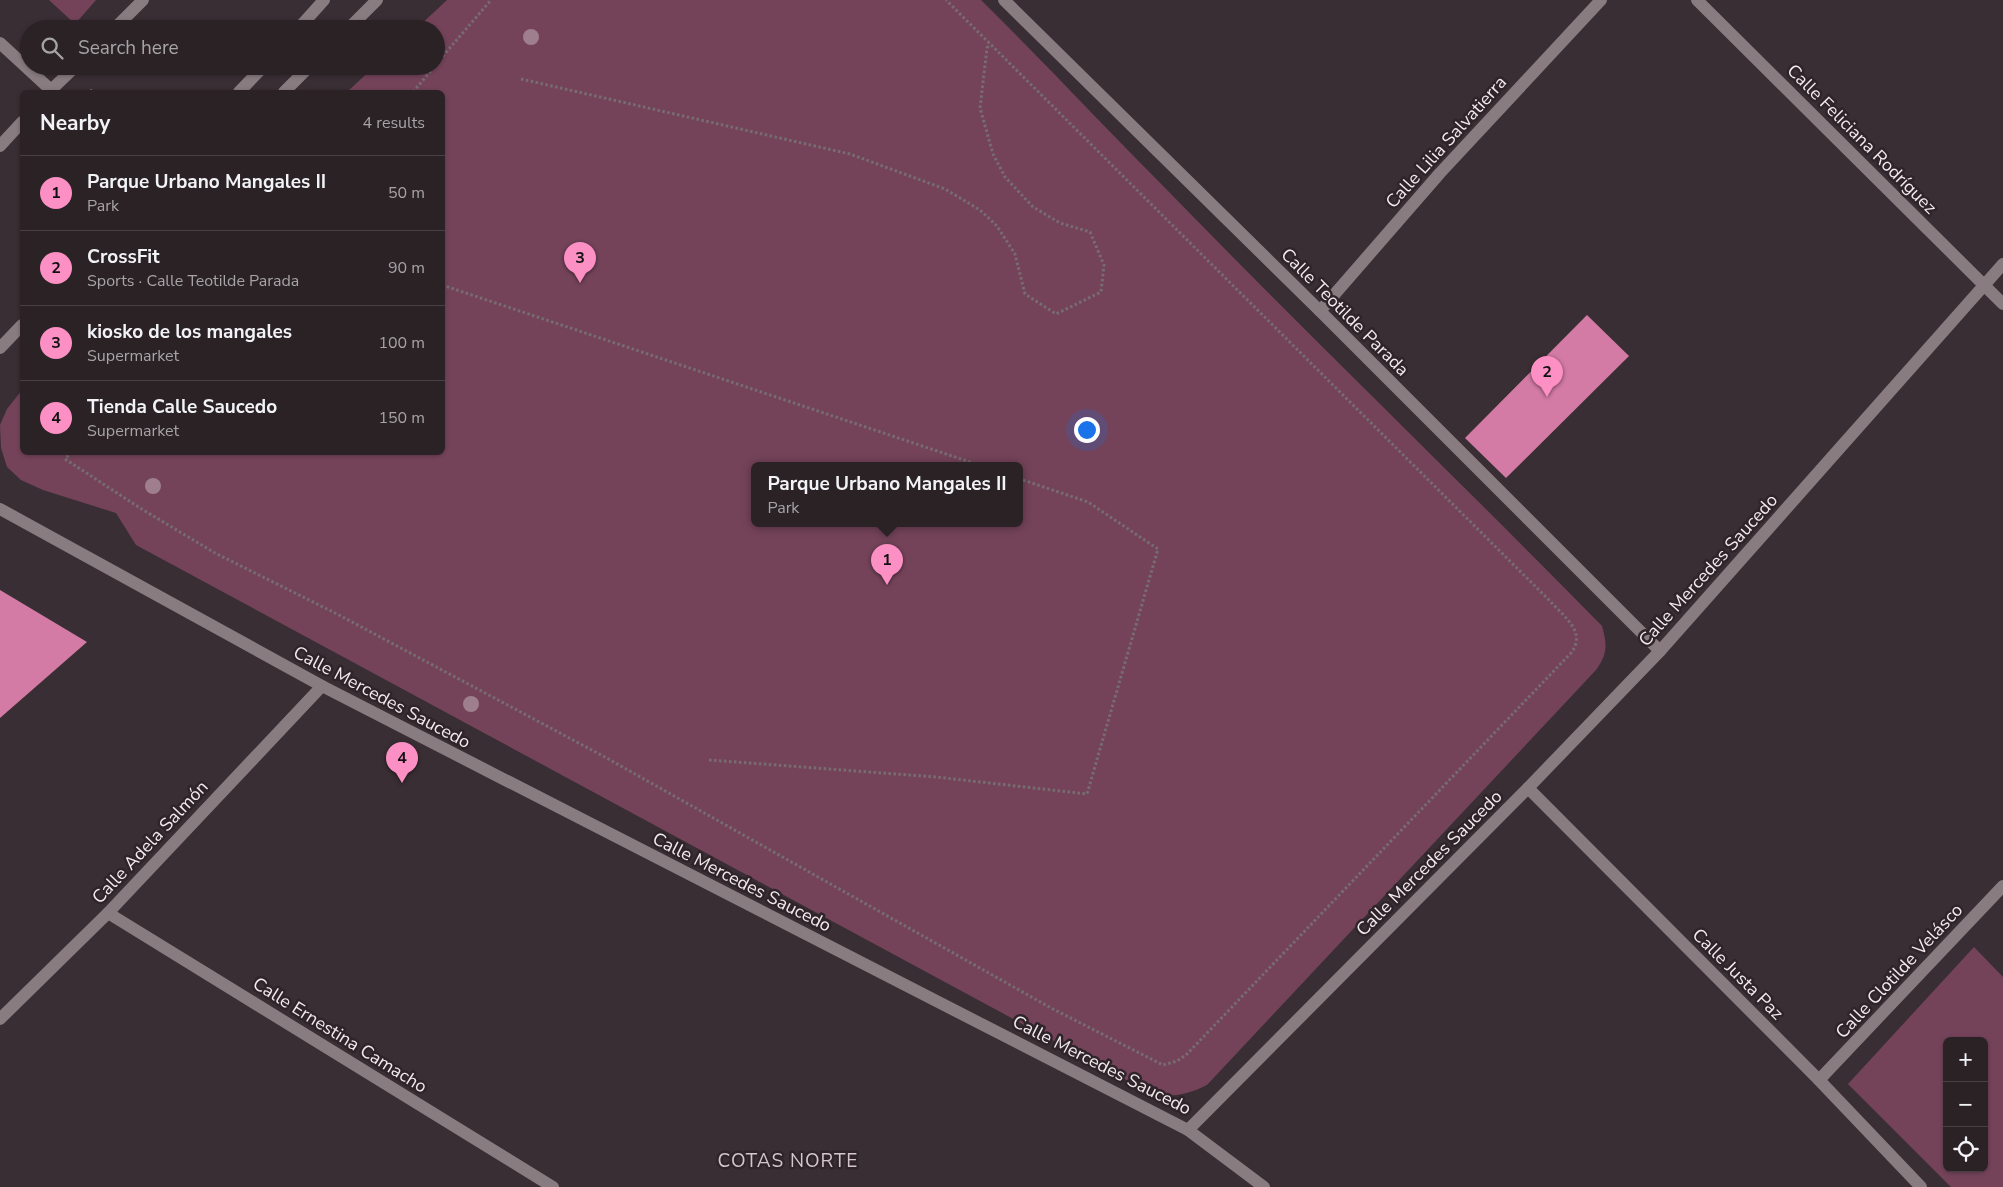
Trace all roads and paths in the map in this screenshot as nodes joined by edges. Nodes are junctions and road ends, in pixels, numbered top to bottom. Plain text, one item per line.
1 (143, 0) edge
2 (324, 0) edge
3 (377, 0) edge
4 (491, 0) edge
5 (946, 0) edge
6 (1602, 0) edge
7 (1697, 0) edge
8 (1007, 1) edge
9 (123, 20) edge
10 (306, 20) edge
11 (357, 20) edge
12 (0, 43) edge
13 (990, 44) junction
14 (445, 53) edge
15 (20, 63) edge
16 (33, 75) edge
17 (67, 75) edge
18 (256, 75) edge
19 (301, 75) edge
20 (427, 75) edge
21 (521, 79) dead end
22 (48, 90) edge
23 (52, 90) edge
24 (242, 90) edge
25 (286, 90) edge
26 (415, 90) edge
27 (20, 124) edge
28 (0, 146) edge
29 (2003, 264) edge
30 (1983, 284) junction
31 (445, 286) edge
32 (2003, 304) edge
33 (1320, 311) junction
34 (20, 327) edge
35 (0, 348) edge
36 (69, 455) edge
37 (970, 462) edge
38 (1023, 480) edge
39 (0, 509) edge
40 (1660, 652) junction
41 (322, 686) junction
42 (709, 760) dead end
43 (1528, 788) junction
44 (2003, 886) edge
45 (108, 913) junction
46 (0, 1019) edge
47 (1819, 1080) junction
48 (1188, 1130) junction
49 (553, 1187) edge
50 (1264, 1187) edge
51 (1921, 1187) edge

1 - 9 street
2 - 10 street
3 - 11 street
4 - 14 path
5 - 13 path
6 - 33 street, Calle Lilia Salvatierra
7 - 30 street, Calle Feliciana Rodríguez
8 - 33 street, Calle Teotilde Parada
12 - 15 street
13 - 21 path
13 - 36 path
16 - 22 street
17 - 23 street
18 - 24 street
19 - 25 street
20 - 26 path
27 - 28 street
29 - 30 street, Calle Mercedes Saucedo
30 - 32 street, Calle Feliciana Rodríguez
30 - 40 street, Calle Mercedes Saucedo
31 - 37 path
33 - 40 street, Calle Teotilde Parada
34 - 35 street
38 - 42 path
39 - 41 street, Calle Mercedes Saucedo
40 - 43 street, Calle Mercedes Saucedo
41 - 45 street, Calle Adela Salmón
41 - 48 street, Calle Mercedes Saucedo
43 - 47 street, Calle Justa Paz
43 - 48 street, Calle Mercedes Saucedo
44 - 47 street, Calle Clotilde Velásco
45 - 46 street, Calle Adela Salmón
45 - 49 street, Calle Ernestina Camacho
47 - 51 street, Calle Justa Paz
48 - 50 street

